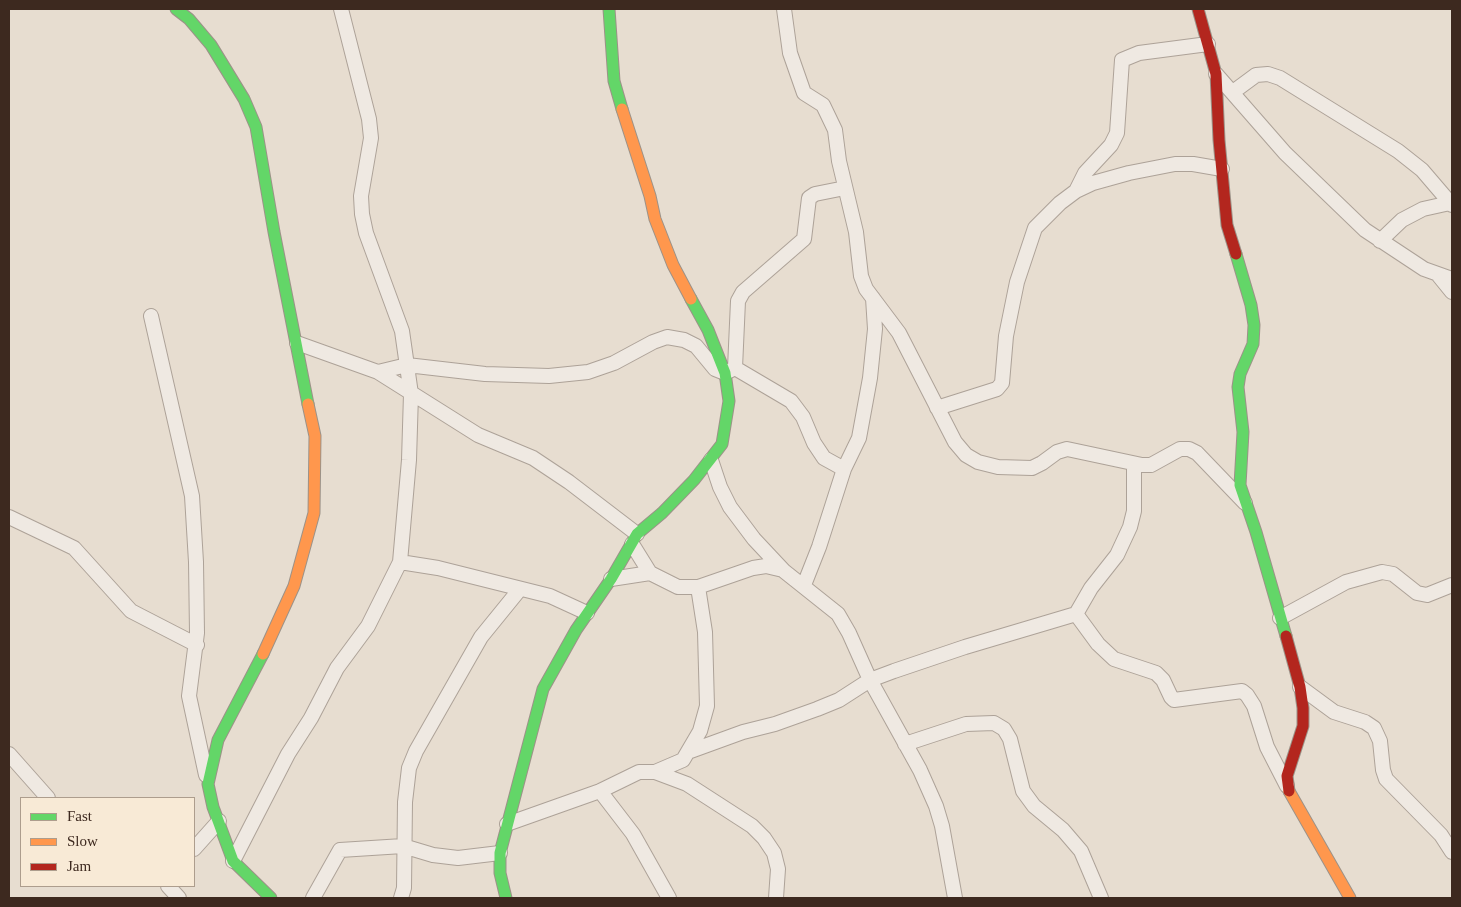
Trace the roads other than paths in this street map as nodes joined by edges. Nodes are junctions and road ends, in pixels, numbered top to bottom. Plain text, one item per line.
1 (176, 9) edge
2 (341, 9) edge
3 (609, 9) edge
4 (784, 9) edge
5 (1199, 9) edge
6 (1208, 44) junction
7 (1216, 74) junction
8 (1233, 92) junction
9 (1222, 168) junction
10 (845, 188) junction
11 (1076, 191) junction
12 (1451, 204) edge
13 (1380, 241) junction
14 (1446, 277) edge
15 (1452, 292) edge
16 (874, 298) junction
17 (151, 316) dead end
18 (297, 343) junction
19 (408, 364) junction
20 (730, 370) junction
21 (378, 372) junction
22 (411, 394) junction
23 (936, 408) junction
24 (711, 460) junction
25 (1134, 465) junction
26 (844, 469) junction
27 (1245, 503) junction
28 (9, 517) edge
29 (635, 539) junction
30 (400, 562) junction
31 (784, 571) junction
32 (650, 573) junction
33 (611, 579) junction
34 (804, 585) junction
35 (1452, 585) edge
36 (698, 588) junction
37 (520, 589) junction
38 (587, 613) junction
39 (1076, 614) junction
40 (1280, 618) junction
41 (197, 645) junction
42 (870, 680) junction
43 (1300, 687) junction
44 (905, 744) junction
45 (9, 754) edge
46 (686, 756) junction
47 (655, 772) junction
48 (208, 784) junction
49 (687, 784) junction
50 (1287, 786) junction
51 (600, 791) junction
52 (47, 797) edge
53 (219, 821) junction
54 (507, 824) junction
55 (403, 846) junction
56 (195, 848) edge
57 (1452, 852) edge
58 (500, 853) junction
59 (233, 861) junction
60 (169, 887) edge
61 (179, 898) edge
62 (272, 898) edge
63 (313, 898) edge
64 (401, 898) edge
65 (506, 898) edge
66 (669, 898) edge
67 (776, 898) edge
68 (955, 898) edge
69 (1101, 898) edge
70 (1350, 898) edge

1 - 18 street
2 - 19 street
3 - 20 street
4 - 10 street
5 - 6 street
6 - 7 street
6 - 11 street
7 - 8 street
7 - 9 street
8 - 12 street
8 - 13 street
9 - 11 street
9 - 27 street
10 - 16 street
10 - 20 street
11 - 23 street
12 - 13 street
13 - 14 street
14 - 15 street
16 - 23 street
16 - 26 street
17 - 41 street
18 - 21 street
18 - 48 street
19 - 20 street
19 - 21 street
19 - 22 street
20 - 24 street
20 - 26 street
21 - 22 street
22 - 29 street
22 - 30 street
23 - 25 street
24 - 29 street
24 - 31 street
25 - 27 street
25 - 39 street
26 - 34 street
27 - 40 street
28 - 41 street
29 - 32 street
29 - 33 street
30 - 37 street
30 - 59 street
31 - 34 street
31 - 36 street
32 - 33 street
32 - 36 street
33 - 38 street
34 - 42 street
35 - 40 street
36 - 46 street
37 - 38 street
37 - 55 street
38 - 54 street
39 - 42 street
39 - 50 street
40 - 43 street
41 - 48 street
42 - 44 street
42 - 46 street
43 - 50 street
43 - 57 street
44 - 68 street
44 - 69 street
45 - 52 street
46 - 47 street
46 - 49 street
47 - 49 street
47 - 51 street
48 - 53 street
49 - 67 street
50 - 70 street
51 - 54 street
51 - 66 street
53 - 56 street
53 - 59 street
54 - 58 street
55 - 58 street
55 - 63 street
55 - 64 street
58 - 65 street
59 - 62 street
60 - 61 street

